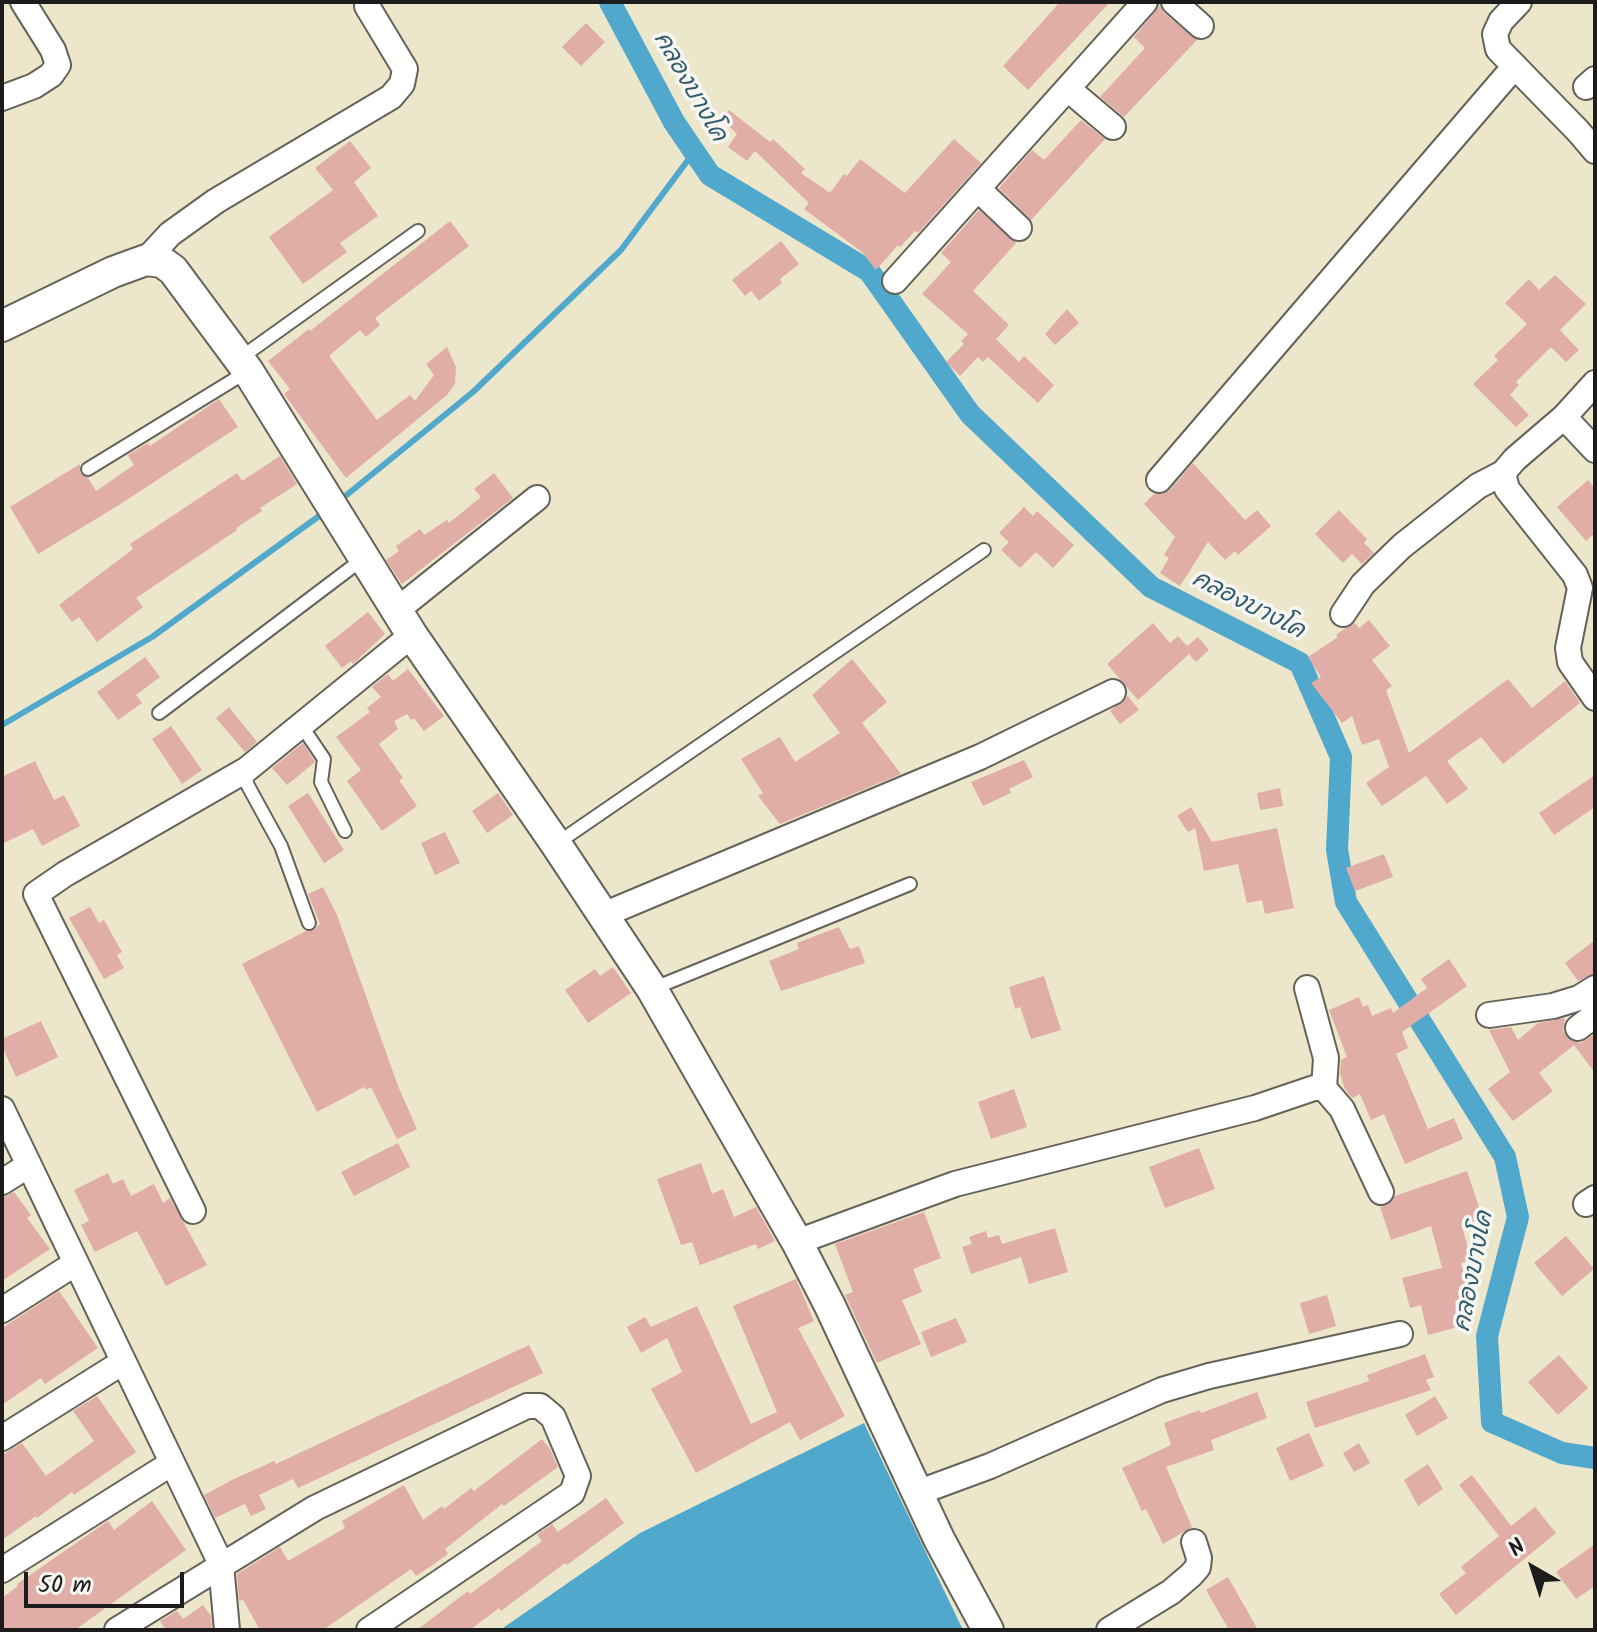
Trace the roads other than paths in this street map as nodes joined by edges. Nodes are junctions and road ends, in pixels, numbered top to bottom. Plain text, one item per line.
1 (23, 2) edge
2 (1174, 2) edge
3 (1519, 2) edge
4 (1141, 4) edge
5 (367, 6) dead end
6 (1201, 26) dead end
7 (1515, 66) junction
8 (1068, 89) junction
9 (2, 98) edge
10 (1113, 127) dead end
11 (1595, 151) edge
12 (978, 189) junction
13 (1019, 228) dead end
14 (418, 231) dead end
15 (146, 260) junction
16 (895, 281) dead end
17 (2, 326) edge
18 (243, 365) junction
19 (1595, 383) edge
20 (1564, 417) junction
21 (1595, 450) edge
22 (88, 469) dead end
23 (1503, 473) junction
24 (1159, 480) dead end
25 (537, 498) dead end
26 (984, 550) dead end
27 (366, 557) junction
28 (1343, 614) dead end
29 (405, 622) junction
30 (1113, 692) dead end
31 (1595, 698) edge
32 (159, 713) dead end
33 (301, 725) junction
34 (246, 770) junction
35 (345, 831) dead end
36 (556, 844) junction
37 (910, 884) dead end
38 (603, 915) junction
39 (309, 923) dead end
40 (1307, 988) dead end
41 (1595, 988) edge
42 (652, 989) junction
43 (1489, 1015) dead end
44 (1324, 1088) junction
45 (2, 1109) edge
46 (29, 1165) junction
47 (2, 1182) edge
48 (1381, 1192) dead end
49 (193, 1211) dead end
50 (797, 1242) junction
51 (76, 1263) junction
52 (2, 1310) edge
53 (1400, 1334) dead end
54 (123, 1362) junction
55 (2, 1438) edge
56 (172, 1463) junction
57 (917, 1493) junction
58 (1194, 1542) dead end
59 (221, 1564) junction
60 (2, 1570) edge
61 (117, 1630) edge
62 (227, 1630) edge
63 (369, 1630) edge
64 (988, 1630) edge
65 (1109, 1630) edge

1 - 9 street
2 - 6 street
3 - 7 street
4 - 8 street
5 - 15 street
7 - 11 street
7 - 24 street
8 - 10 street
8 - 12 street
12 - 13 street
12 - 16 street
14 - 18 lane
15 - 17 street
15 - 18 street
18 - 22 lane
18 - 27 street
19 - 20 street
20 - 21 street
20 - 23 street
23 - 28 street
23 - 31 street
25 - 29 street
26 - 36 lane
27 - 29 street
27 - 32 lane
29 - 33 street
29 - 36 street
30 - 38 street
33 - 34 street
33 - 35 lane
34 - 39 lane
34 - 49 street
36 - 38 street
37 - 42 lane
38 - 42 street
40 - 44 street
41 - 43 street
42 - 50 street
44 - 48 street
44 - 50 street
45 - 46 street
46 - 47 street
46 - 51 street
50 - 57 street
51 - 52 street
51 - 54 street
53 - 57 street
54 - 55 street
54 - 56 street
56 - 59 street
56 - 60 street
57 - 64 street
58 - 65 street
59 - 61 street
59 - 62 street
59 - 63 street

